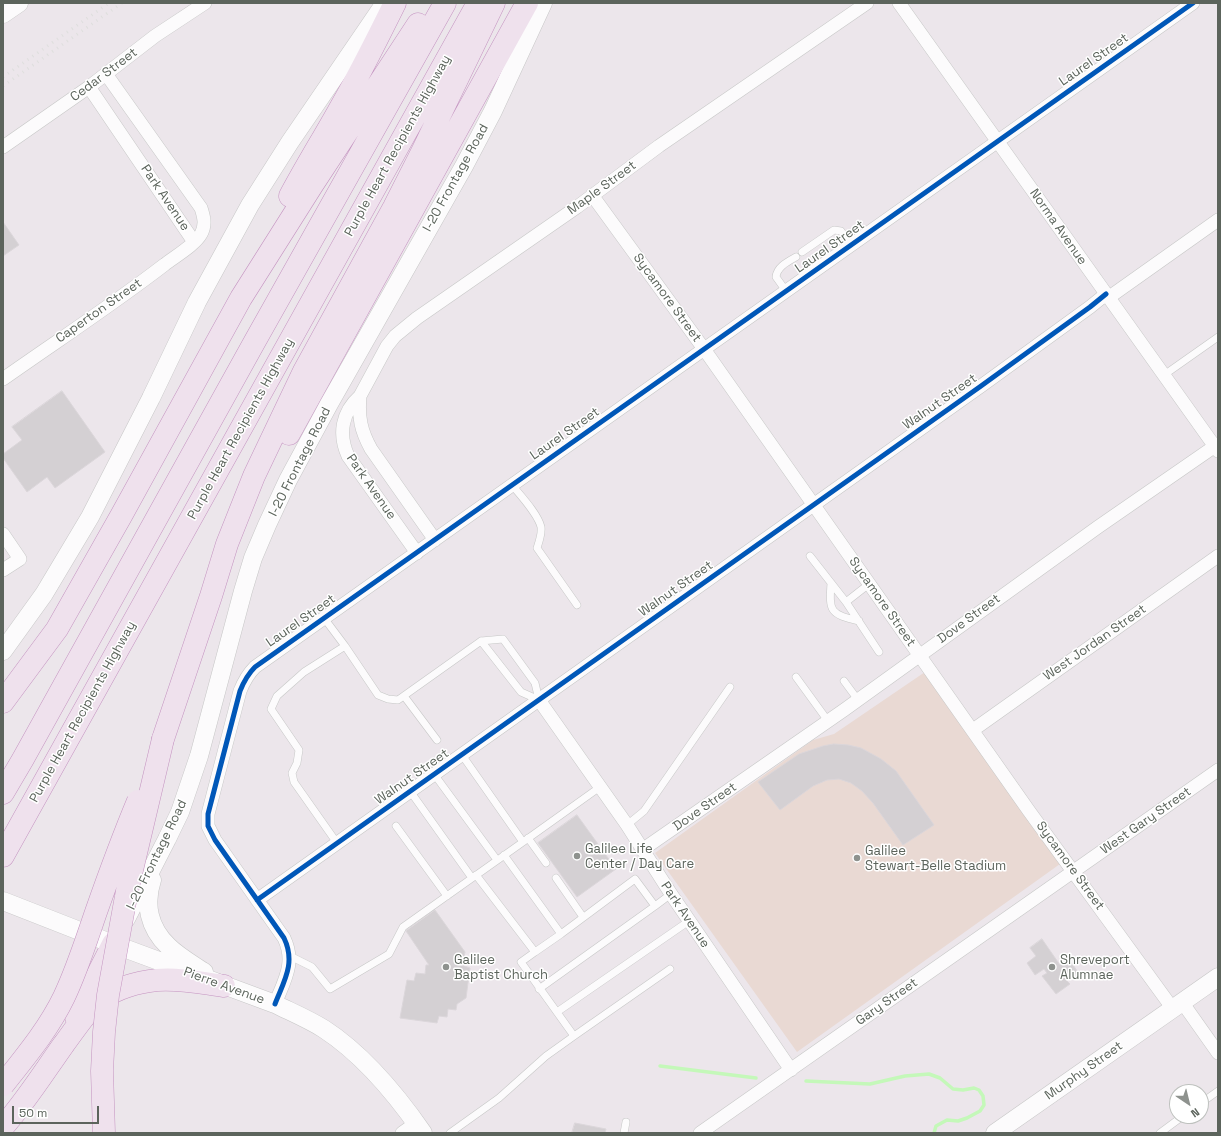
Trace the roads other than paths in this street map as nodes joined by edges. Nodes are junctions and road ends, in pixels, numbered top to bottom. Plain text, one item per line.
1 (19, 3) edge
2 (205, 3) edge
3 (385, 3) edge
4 (395, 3) edge
5 (432, 3) edge
6 (444, 3) edge
7 (478, 3) edge
8 (494, 3) edge
9 (527, 3) edge
10 (543, 3) edge
11 (867, 3) edge
12 (899, 3) edge
13 (1193, 3) edge
14 (3, 14) edge
15 (106, 74) junction
16 (89, 87) junction
17 (997, 142) junction
18 (3, 147) edge
19 (592, 195) junction
20 (1218, 220) edge
21 (194, 242) junction
22 (852, 245) junction
23 (802, 252) dead end
24 (796, 257) dead end
25 (786, 291) junction
26 (1107, 296) junction
27 (241, 298) junction
28 (1218, 338) edge
29 (704, 349) junction
30 (1164, 375) junction
31 (3, 379) edge
32 (360, 396) junction
33 (1217, 447) edge
34 (512, 485) junction
35 (814, 505) junction
36 (3, 534) edge
37 (435, 540) junction
38 (417, 553) junction
39 (810, 556) dead end
40 (1218, 556) edge
41 (3, 570) edge
42 (831, 583) junction
43 (869, 584) junction
44 (212, 596) junction
45 (846, 602) junction
46 (577, 605) dead end
47 (324, 618) junction
48 (859, 621) junction
49 (480, 641) junction
50 (345, 646) junction
51 (3, 651) edge
52 (879, 652) dead end
53 (920, 655) junction
54 (38, 656) junction
55 (796, 677) dead end
56 (844, 681) dead end
57 (730, 687) dead end
58 (404, 696) junction
59 (540, 700) junction
60 (858, 700) junction
61 (3, 702) edge
62 (3, 717) edge
63 (828, 721) junction
64 (973, 730) junction
65 (163, 739) junction
66 (437, 740) dead end
67 (462, 755) junction
68 (1218, 770) edge
69 (434, 774) junction
70 (600, 787) junction
71 (410, 791) junction
72 (3, 793) edge
73 (627, 825) junction
74 (396, 826) dead end
75 (173, 827) junction
76 (526, 840) junction
77 (337, 843) junction
78 (642, 850) junction
79 (3, 856) edge
80 (500, 858) junction
81 (546, 863) dead end
82 (1074, 872) junction
83 (474, 876) junction
84 (556, 878) dead end
85 (671, 894) junction
86 (447, 896) junction
87 (257, 900) junction
88 (6, 903) edge
89 (655, 906) junction
90 (583, 917) junction
91 (689, 921) junction
92 (561, 934) junction
93 (113, 944) junction
94 (535, 952) junction
95 (290, 956) junction
96 (670, 969) dead end
97 (1218, 977) edge
98 (224, 986) junction
99 (539, 989) junction
100 (275, 1004) junction
101 (1177, 1005) junction
102 (556, 1012) junction
103 (574, 1036) junction
104 (1218, 1053) edge
105 (54, 1058) junction
106 (791, 1070) junction
107 (3, 1085) edge
108 (1218, 1091) edge
109 (1209, 1097) edge
110 (626, 1122) dead end
111 (1172, 1124) edge
112 (3, 1127) edge
113 (414, 1130) edge
114 (104, 1133) edge
115 (450, 1133) edge
116 (624, 1133) edge
117 (700, 1133) edge
118 (995, 1133) edge
119 (1160, 1133) edge

1 - 14 main road
2 - 15 street, Cedar Street
3 - 51 main road
4 - 27 highway
5 - 27 highway
6 - 72 highway
7 - 79 highway, Purple Heart Recipients Highway
8 - 44 highway
9 - 44 highway
10 - 75 main road, I-20 Frontage Road
11 - 19 street, Maple Street
12 - 17 street, Norma Avenue
13 - 17 street, Laurel Street
15 - 16 street, Cedar Street
15 - 21 street, Park Avenue
16 - 18 street, Cedar Street
16 - 21 street, Park Avenue
17 - 22 street, Laurel Street
17 - 26 street, Norma Avenue
19 - 29 street, Sycamore Street
19 - 32 street, Maple Street
20 - 26 street, Walnut Street
21 - 31 street, Caperton Street
22 - 23 lane
22 - 25 street, Laurel Street
24 - 25 lane
25 - 29 street, Laurel Street
26 - 30 street, Norma Avenue
26 - 35 street, Walnut Street
27 - 54 highway
28 - 30 lane
29 - 34 street, Laurel Street
29 - 35 street, Sycamore Street
30 - 33 street, Norma Avenue
32 - 37 street, Park Avenue
32 - 38 street, Park Avenue
33 - 53 street, Dove Street
34 - 37 street, Laurel Street
34 - 46 lane
35 - 43 street, Sycamore Street
35 - 59 street, Walnut Street
36 - 41 street
37 - 38 street, Laurel Street
38 - 47 street, Laurel Street
39 - 42 lane
40 - 64 street, West Jordan Street
42 - 45 lane
42 - 48 lane
43 - 45 lane
43 - 53 street, Sycamore Street
44 - 65 highway
45 - 48 lane
47 - 50 lane
47 - 87 street, Laurel Street
48 - 52 lane
49 - 58 lane
49 - 59 lane
49 - 59 lane, Park Avenue
50 - 58 lane
50 - 77 lane
53 - 60 street, Dove Street
53 - 64 street, Sycamore Street
54 - 61 highway
54 - 62 highway
55 - 63 lane
56 - 60 lane
57 - 73 lane
58 - 66 lane
59 - 67 street, Walnut Street
59 - 70 street, Park Avenue
60 - 63 street, Dove Street
63 - 78 street, Dove Street
64 - 82 street, Sycamore Street
65 - 107 highway, bridge
65 - 114 highway, bridge
67 - 69 street, Walnut Street
67 - 76 lane
68 - 82 street, West Gary Street
69 - 71 street, Walnut Street
69 - 80 lane
70 - 73 street, Park Avenue
70 - 76 lane
71 - 77 street, Walnut Street
71 - 83 lane
73 - 78 street, Park Avenue
74 - 86 lane
75 - 93 main road, I-20 Frontage Road
75 - 98 main road
76 - 80 lane
76 - 81 lane
77 - 87 street, Walnut Street
78 - 85 street, Park Avenue
80 - 83 lane
80 - 92 lane
82 - 101 street, Sycamore Street
82 - 106 street, Gary Street
83 - 86 lane
83 - 94 lane
84 - 90 lane
85 - 89 lane
85 - 91 street, Park Avenue
86 - 95 lane
87 - 95 street, Laurel Street
88 - 93 main road, Pierre Avenue
89 - 90 lane
89 - 99 lane
90 - 92 lane
91 - 102 lane
91 - 106 street, Park Avenue
92 - 94 lane
93 - 98 main road, Pierre Avenue
93 - 105 highway
94 - 99 lane
95 - 100 street, Laurel Street
96 - 103 lane
97 - 101 main road, Murphy Street
98 - 100 main road, Pierre Avenue
98 - 105 highway
99 - 102 lane
100 - 113 main road, Pierre Avenue
101 - 104 street, Sycamore Street
101 - 118 main road, Murphy Street
102 - 103 lane
103 - 115 lane
105 - 112 highway
106 - 117 street, Gary Street
108 - 109 lane
110 - 116 lane
111 - 119 lane

